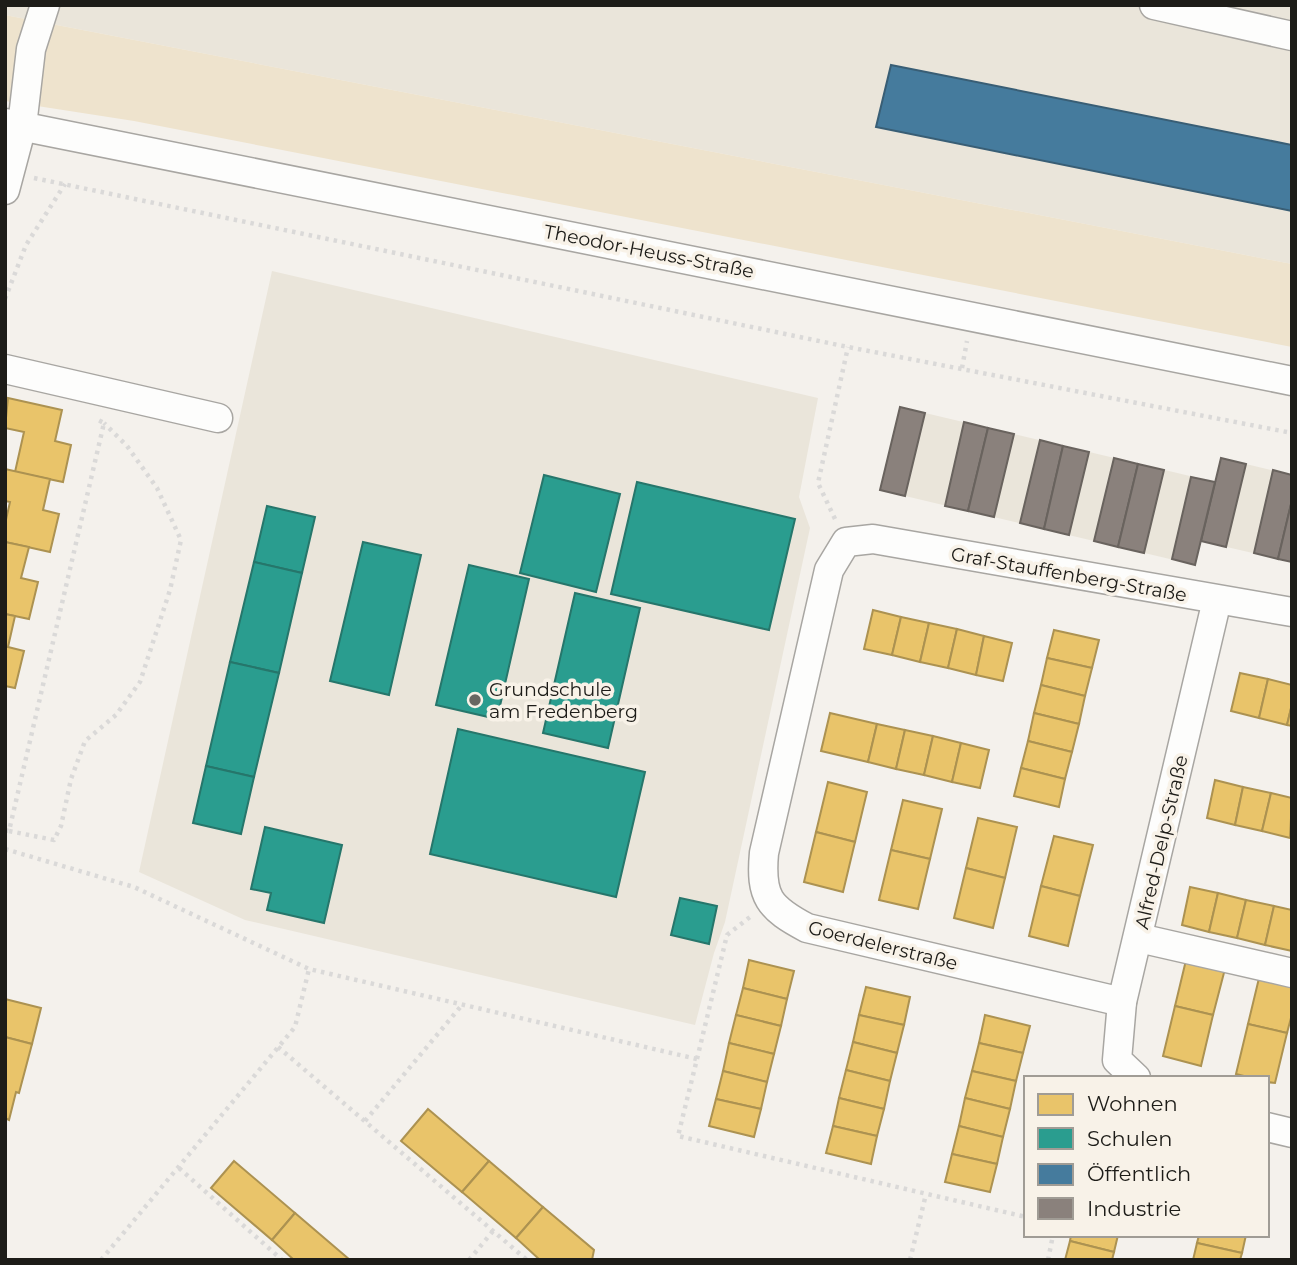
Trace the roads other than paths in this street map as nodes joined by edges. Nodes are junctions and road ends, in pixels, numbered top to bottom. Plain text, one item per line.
1 (45, 5) edge
2 (1154, 5) edge
3 (1226, 13) edge
4 (1292, 36) edge
5 (14, 125) edge
6 (5, 190) edge
7 (5, 369) edge
8 (1292, 381) edge
9 (218, 418) dead end
10 (1217, 600) junction
11 (1292, 612) edge
12 (768, 902) joint
13 (1139, 938) junction
14 (1292, 973) edge
15 (1122, 1003) junction
16 (1134, 1076) edge
17 (1269, 1127) edge
18 (1292, 1133) edge

1 - 5 street
2 - 3 street
3 - 4 street
5 - 6 street
5 - 8 street, Theodor-Heuss-Straße
7 - 9 street
10 - 11 street, Graf-Stauffenberg-Straße
10 - 12 street, Graf-Stauffenberg-Straße
10 - 13 street, Alfred-Delp-Straße
12 - 15 street, Goerdelerstraße
13 - 14 street
13 - 15 street, Alfred-Delp-Straße
15 - 16 street, Alfred-Delp-Straße
17 - 18 street

